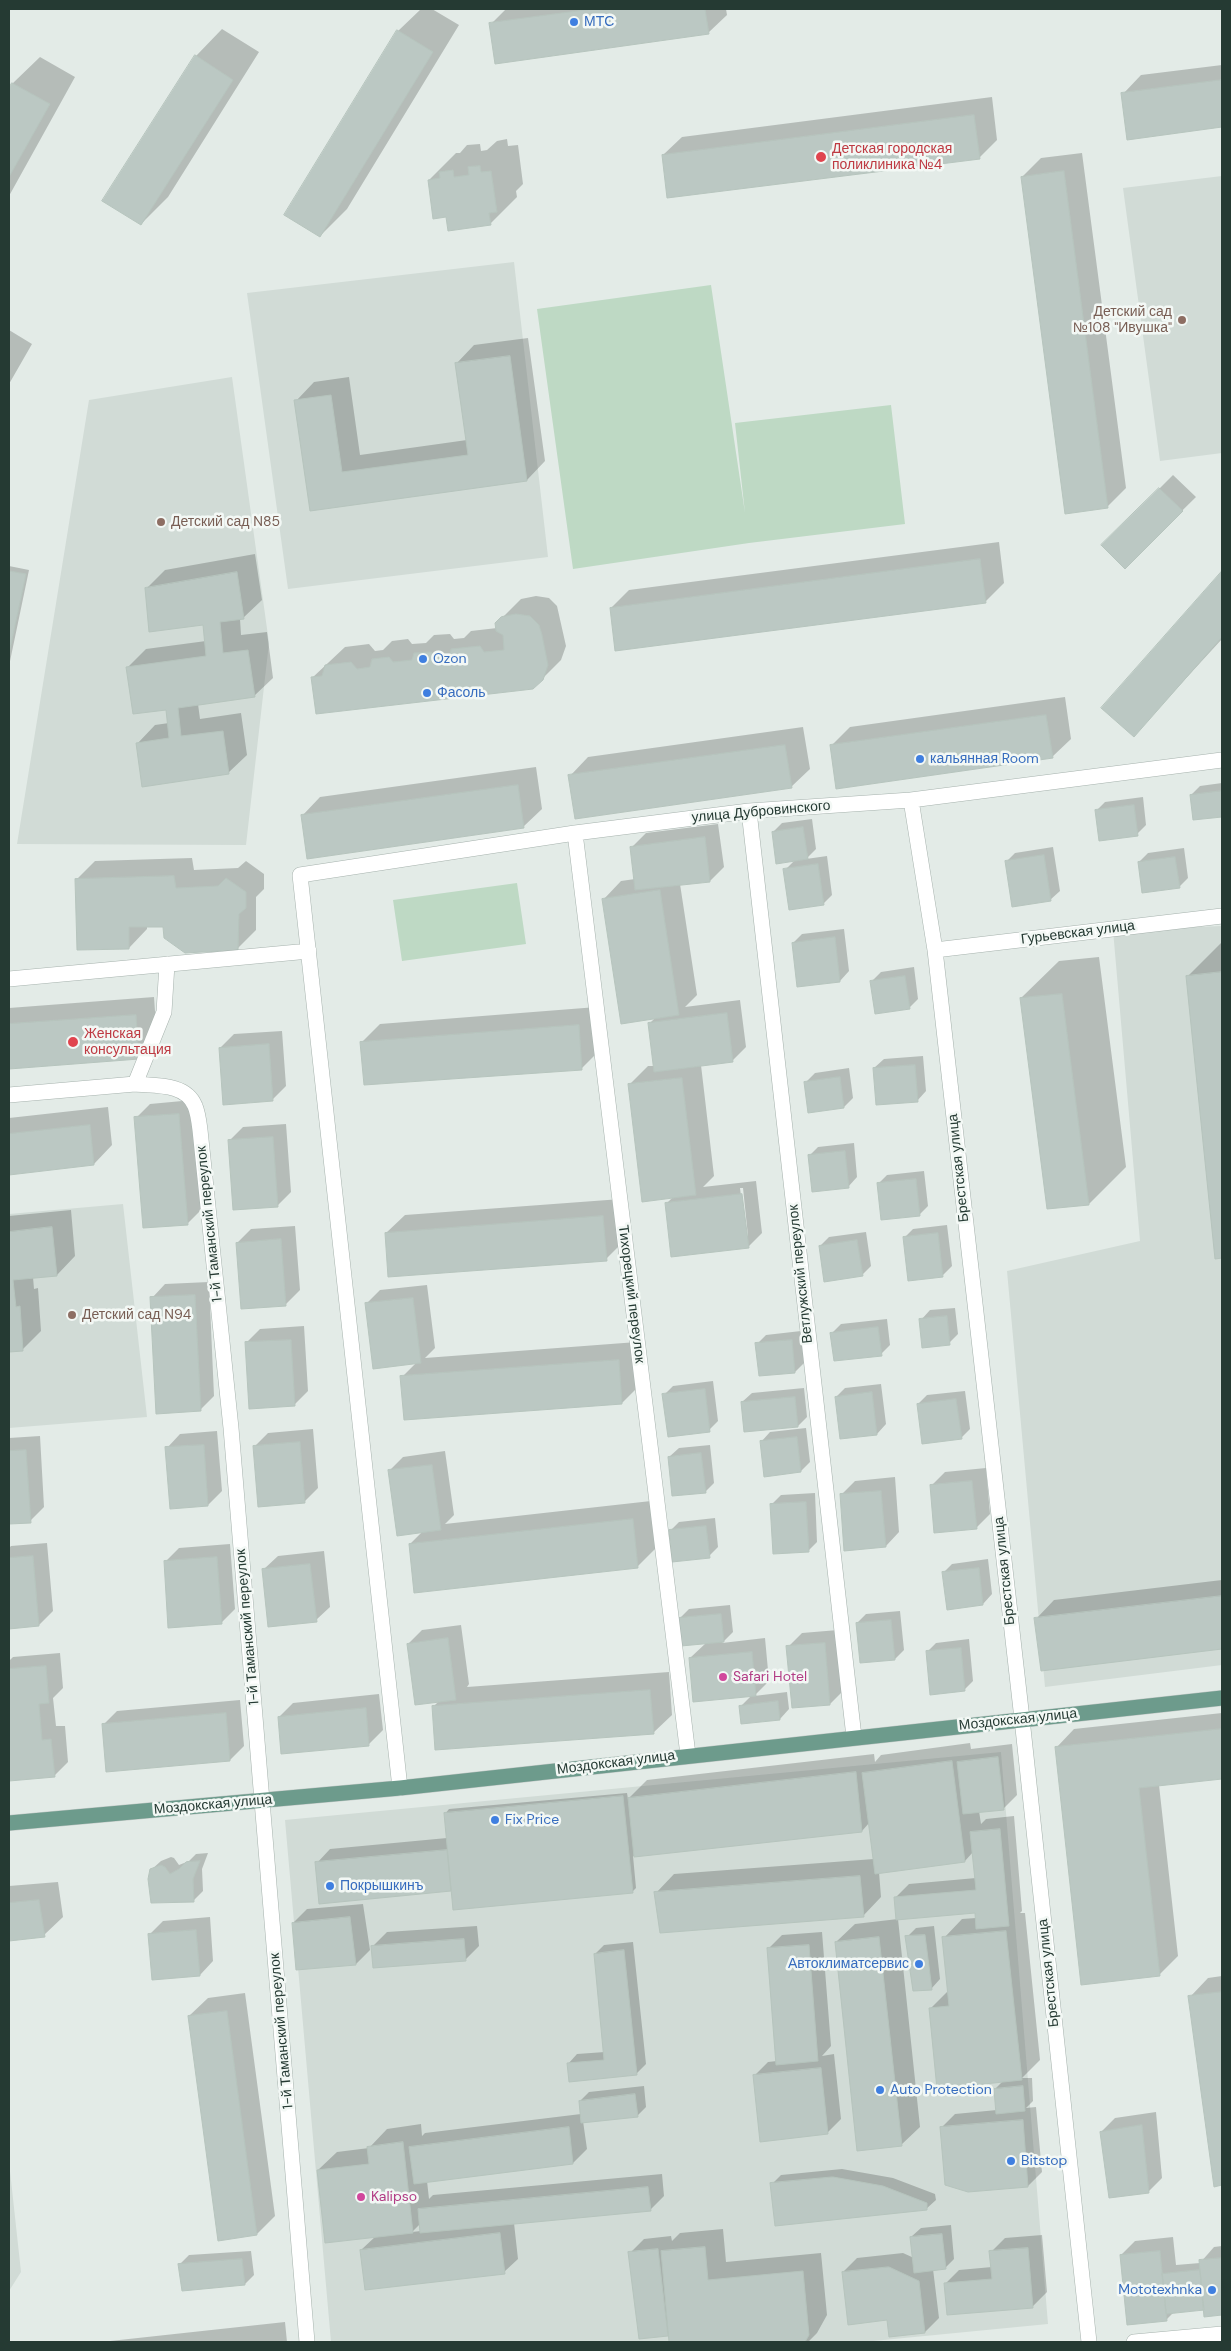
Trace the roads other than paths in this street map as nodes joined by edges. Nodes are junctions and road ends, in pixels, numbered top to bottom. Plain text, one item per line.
1 (1222, 760) edge
2 (911, 800) junction
3 (748, 811) junction
4 (575, 833) junction
5 (1222, 916) edge
6 (935, 950) junction
7 (309, 951) junction
8 (167, 964) junction
9 (9, 979) edge
10 (135, 1084) junction
11 (9, 1095) edge
12 (1222, 1698) edge
13 (1022, 1719) junction
14 (854, 1737) junction
15 (688, 1755) junction
16 (400, 1788) junction
17 (264, 1801) junction
18 (9, 1822) edge
19 (1222, 2334) edge
20 (307, 2342) edge
21 (1089, 2342) edge
22 (1134, 2342) edge

1 - 2 street, улица Дубровинского
2 - 3 street, улица Дубровинского
2 - 6 street, Брестская улица
3 - 4 street, улица Дубровинского
3 - 14 street, Ветлужский переулок
4 - 7 street, улица Дубровинского
4 - 15 street, Тихорецкий переулок
5 - 6 street, Гурьевская улица
6 - 13 street, Брестская улица
7 - 8 street
7 - 16 street
8 - 9 street
8 - 10 street
10 - 11 street, 1-й Таманский переулок
10 - 17 street, 1-й Таманский переулок
12 - 13 main road, Моздокская улица
13 - 14 main road, Моздокская улица
13 - 21 street, Брестская улица
14 - 15 main road, Моздокская улица
15 - 16 main road, Моздокская улица
16 - 17 main road, Моздокская улица
17 - 18 main road, Моздокская улица
17 - 20 street, 1-й Таманский переулок
19 - 22 street

